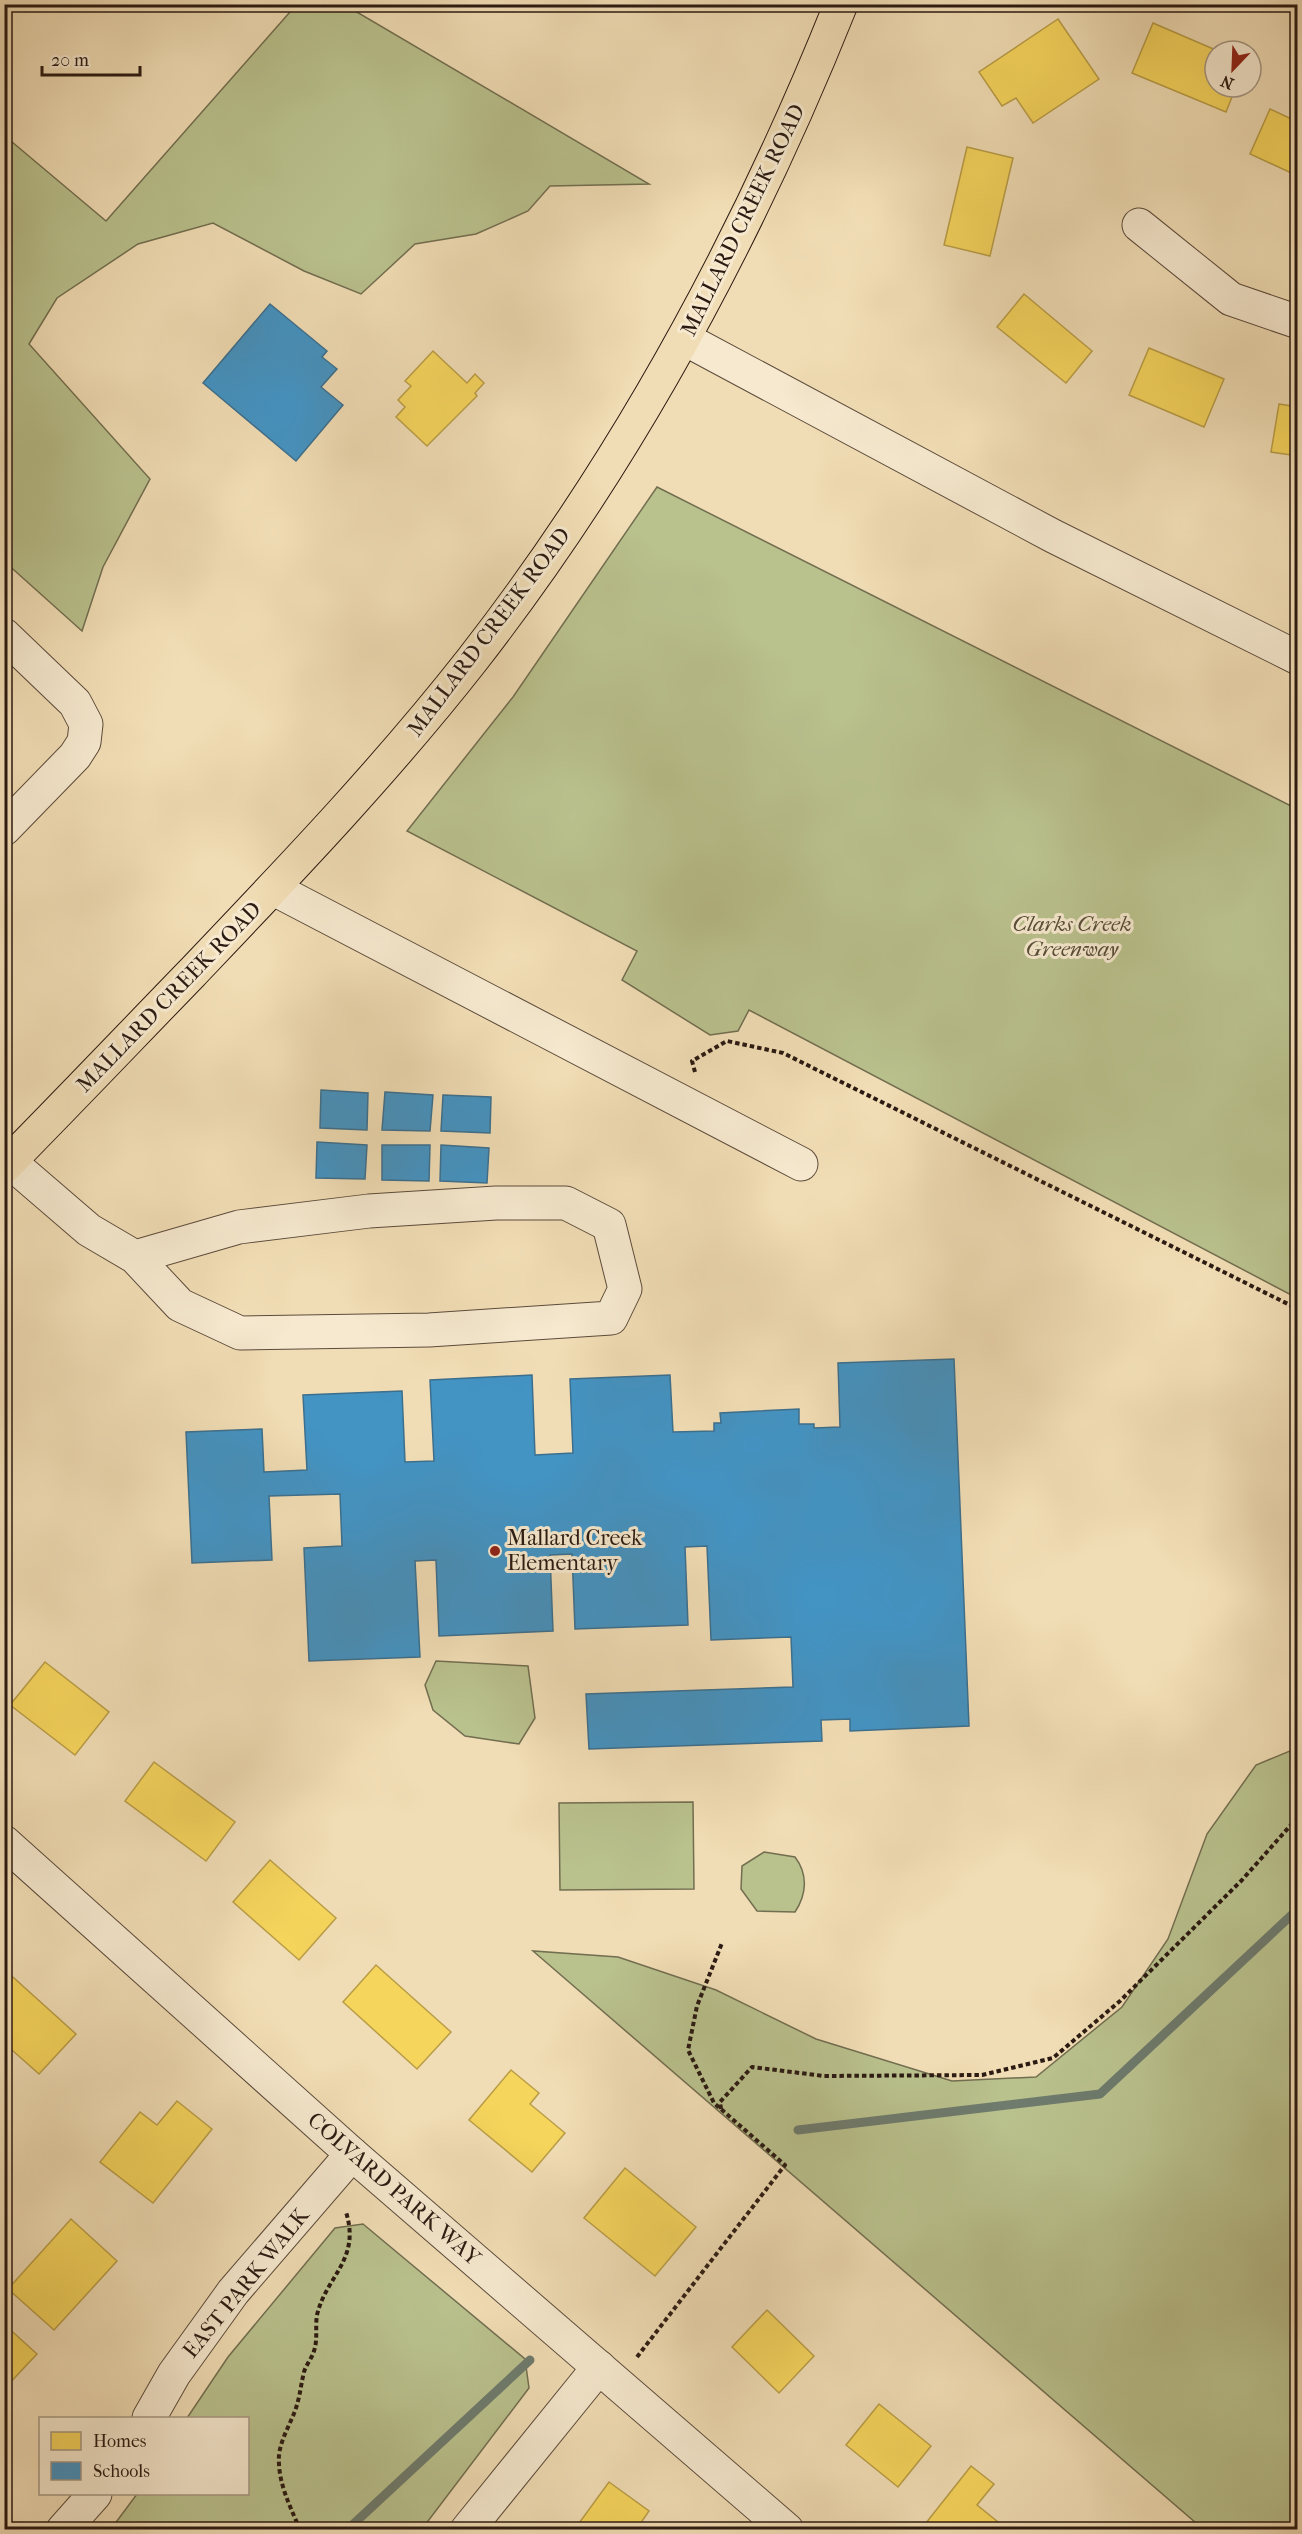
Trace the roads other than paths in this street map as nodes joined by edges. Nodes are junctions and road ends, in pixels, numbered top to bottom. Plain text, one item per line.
1 (841, 4) edge
2 (1139, 225) dead end
3 (1298, 322) edge
4 (685, 339) junction
5 (4, 635) edge
6 (1298, 658) edge
7 (4, 830) edge
8 (274, 889) junction
9 (7, 1164) edge
10 (801, 1164) dead end
11 (135, 1257) junction
12 (4, 1842) edge
13 (352, 2154) junction
14 (599, 2367) junction
15 (150, 2417) edge
16 (93, 2495) edge
17 (63, 2529) edge
18 (467, 2529) edge
19 (787, 2529) edge

1 - 4 main road, MALLARD CREEK ROAD
2 - 3 street
4 - 6 street
4 - 8 main road, MALLARD CREEK ROAD
5 - 7 street
8 - 9 main road, MALLARD CREEK ROAD
8 - 10 street
9 - 11 street
11 - 11 street
12 - 13 street, COLVARD PARK WAY
13 - 14 street, COLVARD PARK WAY
13 - 15 street, EAST PARK WALK
14 - 18 street
14 - 19 street, COLVARD PARK WAY
16 - 17 street

